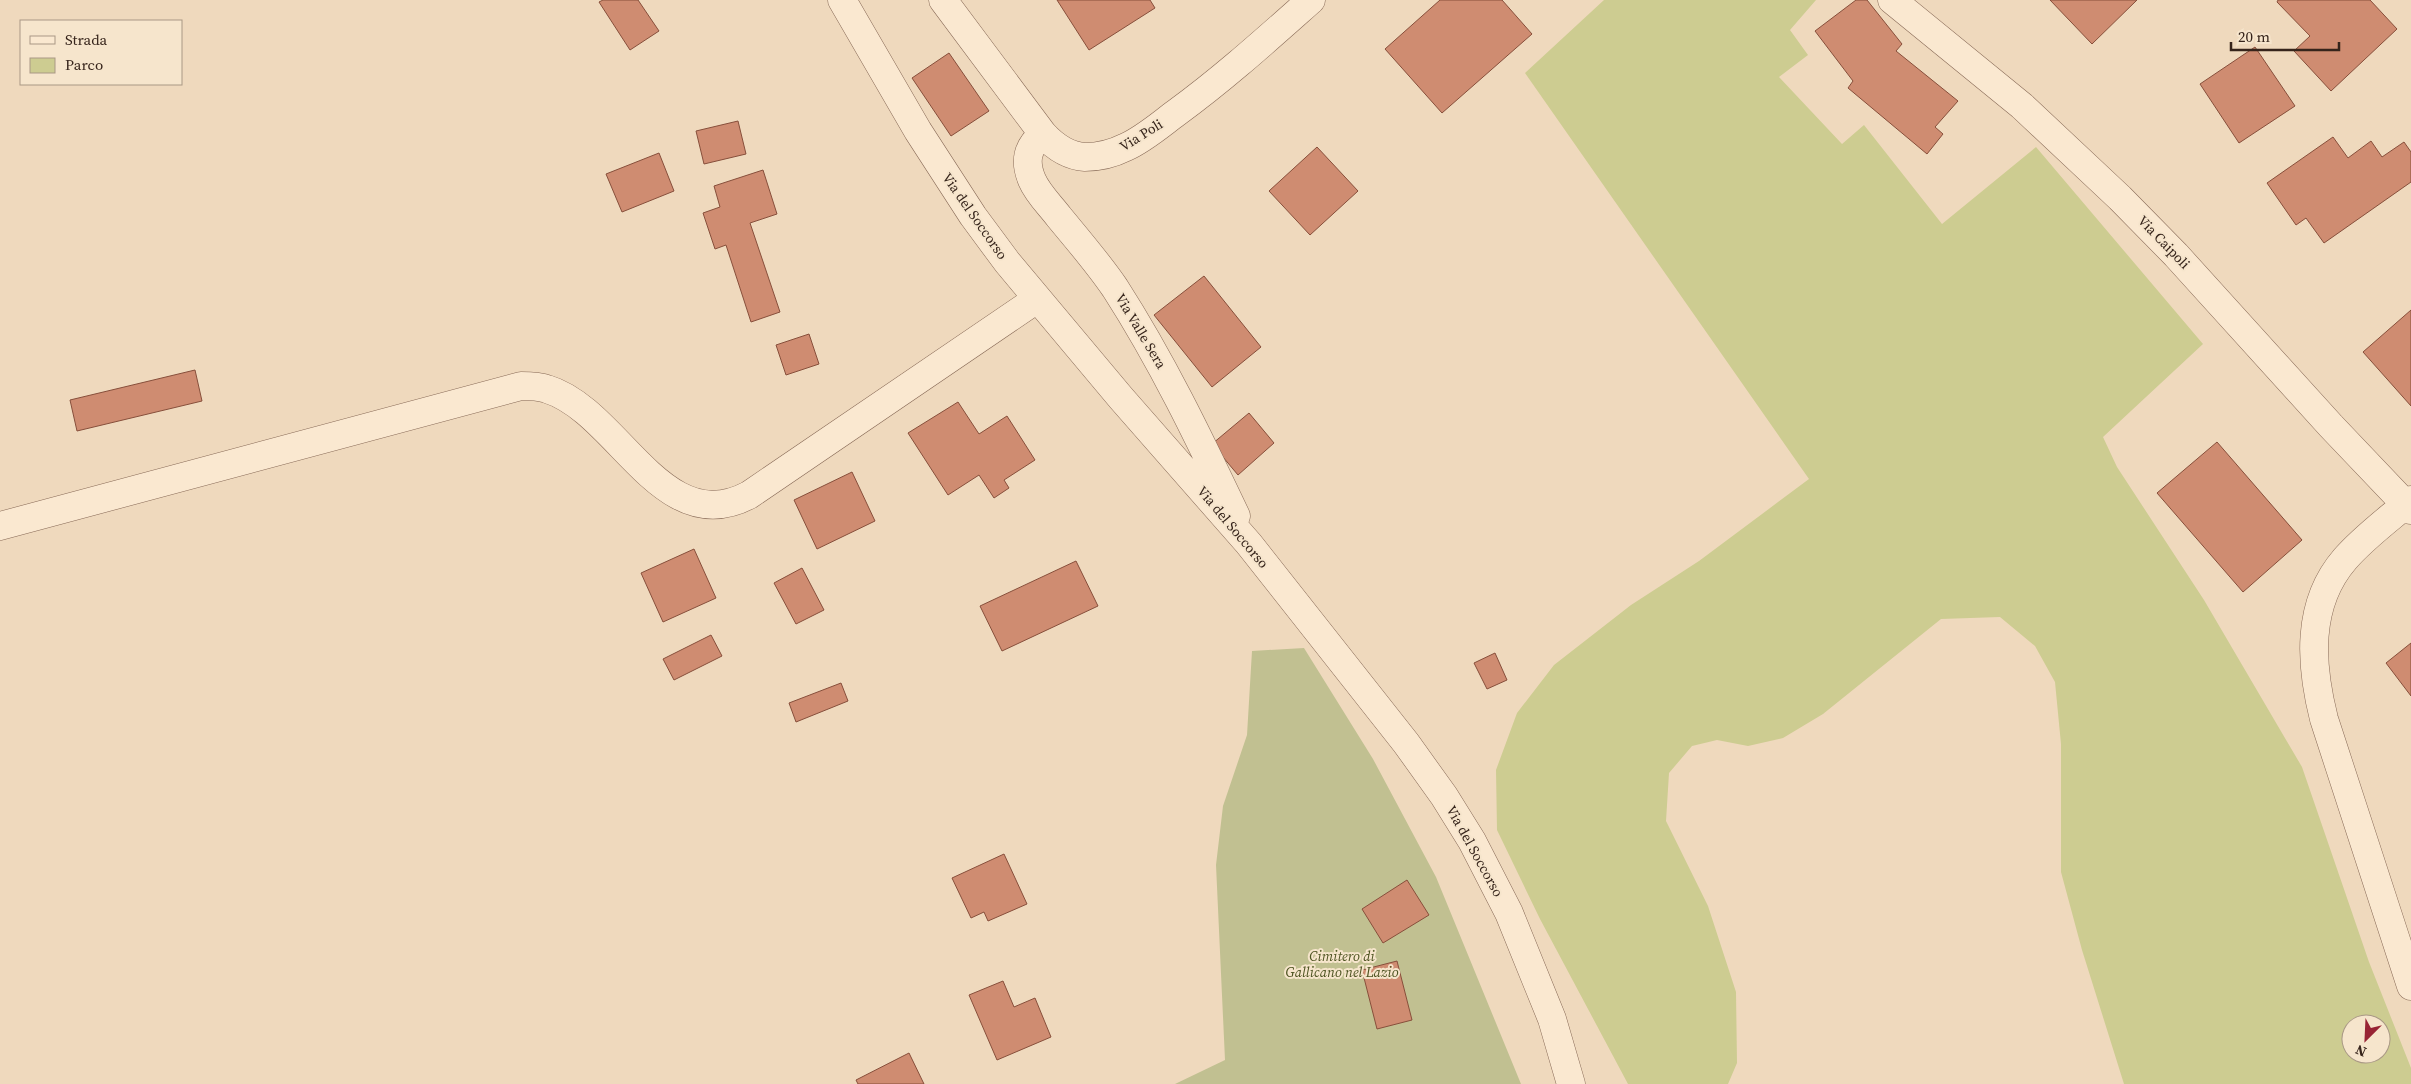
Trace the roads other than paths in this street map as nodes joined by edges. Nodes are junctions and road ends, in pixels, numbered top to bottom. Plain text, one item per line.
1 (842, 0) edge
2 (944, 0) edge
3 (1311, 0) edge
4 (1892, 0) edge
5 (1043, 134) junction
6 (1038, 299) junction
7 (2409, 505) edge
8 (0, 526) edge
9 (1249, 544) junction
10 (2411, 986) edge
11 (1571, 1084) edge

1 - 6 street, Via del Soccorso
2 - 5 street, Via Poli
3 - 5 street, Via Poli
4 - 7 street, Via Caipoli
5 - 9 street, Via Valle Sera
6 - 8 street
6 - 9 street, Via del Soccorso
7 - 10 street
9 - 11 street, Via del Soccorso

